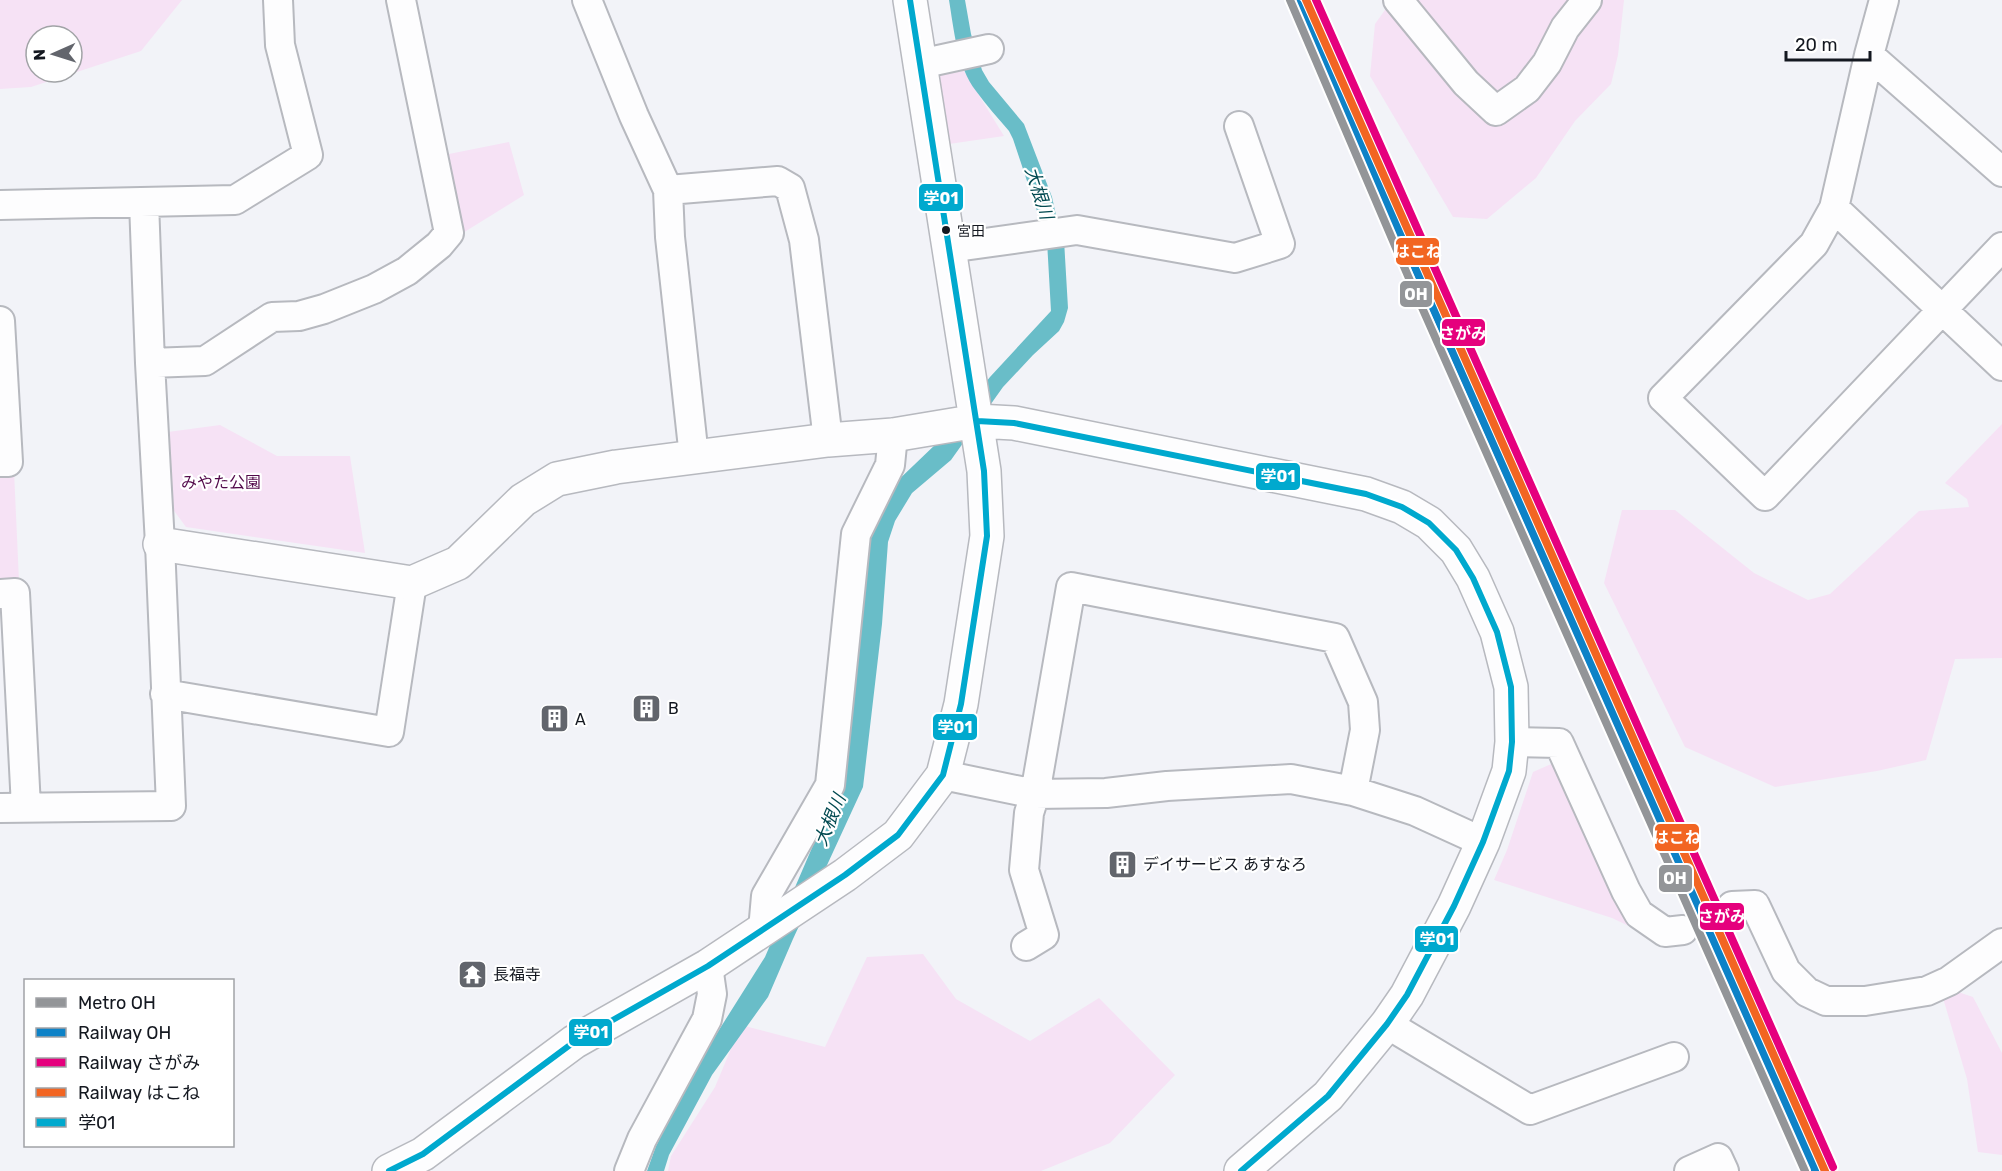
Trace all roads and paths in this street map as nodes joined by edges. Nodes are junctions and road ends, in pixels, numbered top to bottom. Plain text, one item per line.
1 (278, 0) edge
2 (401, 0) edge
3 (587, 0) edge
4 (910, 0) edge
5 (1398, 0) edge
6 (1587, 0) edge
7 (1884, 0) edge
8 (989, 49) dead end
9 (1869, 55) junction
10 (920, 64) junction
11 (1239, 126) dead end
12 (2002, 172) edge
13 (668, 190) junction
14 (144, 202) junction
15 (0, 205) edge
16 (1834, 208) junction
17 (2002, 247) edge
18 (950, 248) junction
19 (1942, 309) junction
20 (0, 321) edge
21 (150, 363) junction
22 (2002, 366) edge
23 (977, 421) junction
24 (893, 435) junction
25 (828, 440) junction
26 (694, 457) junction
27 (0, 462) edge
28 (160, 544) junction
29 (411, 583) junction
30 (0, 594) edge
31 (165, 693) junction
32 (1512, 742) junction
33 (943, 775) junction
34 (1353, 791) junction
35 (1035, 795) junction
36 (13, 808) edge
37 (1483, 842) junction
38 (1732, 906) tunnel mouth
39 (767, 927) junction
40 (1683, 930) tunnel mouth
41 (1045, 936) dead end
42 (2002, 943) edge
43 (708, 966) junction
44 (1387, 1024) junction
45 (1674, 1057) dead end
46 (389, 1171) edge
47 (629, 1171) edge
48 (1241, 1171) edge
49 (1689, 1171) edge
50 (1724, 1171) edge

1 - 14 street
2 - 21 street
3 - 13 street
4 - 10 street
5 - 6 street
7 - 9 street
8 - 10 street
9 - 12 street
9 - 16 street
10 - 18 street
11 - 18 street
13 - 25 street
13 - 26 street
14 - 15 street
14 - 21 street
16 - 19 street
16 - 19 street
17 - 19 street
18 - 23 street
19 - 22 street
20 - 27 street
21 - 28 street
23 - 24 street
23 - 32 street
23 - 33 street
24 - 25 street
24 - 39 street
25 - 26 street
26 - 29 street
28 - 29 street
28 - 31 street
29 - 31 street
30 - 36 street
31 - 36 street
32 - 37 street
32 - 40 street
33 - 35 street
33 - 39 street
34 - 35 street
34 - 35 street
34 - 37 street
35 - 41 street
37 - 44 street
38 - 42 street
39 - 43 street
43 - 46 street
43 - 47 street
44 - 45 street
44 - 48 street
49 - 50 street

